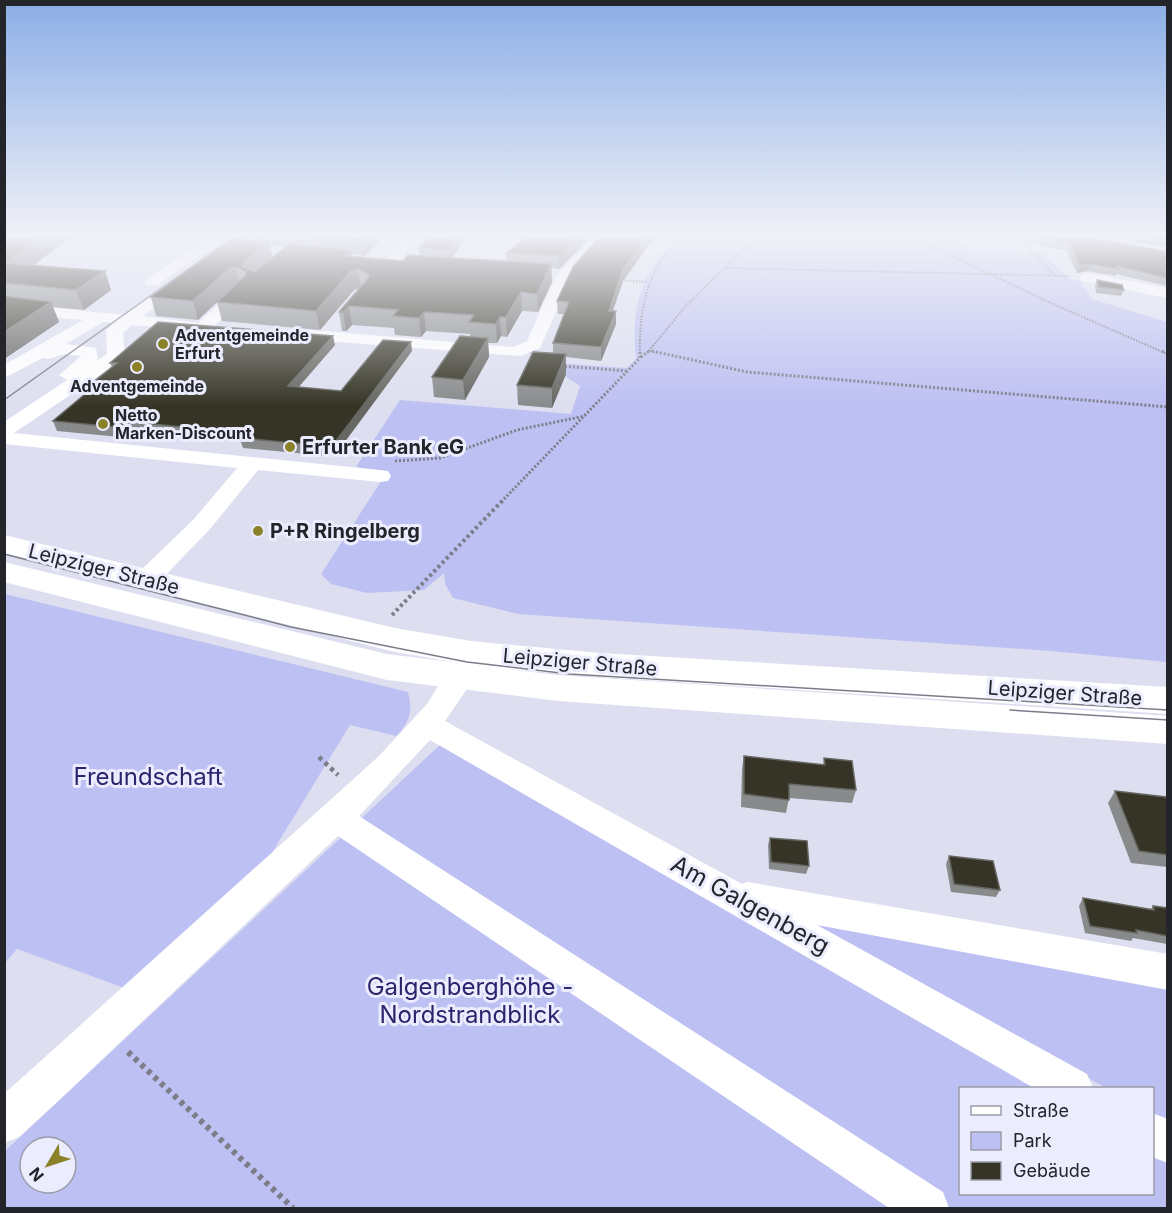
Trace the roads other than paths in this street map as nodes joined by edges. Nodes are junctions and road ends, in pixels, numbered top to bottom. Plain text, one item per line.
1 (148, 294) edge
2 (240, 294) edge
3 (552, 294) edge
4 (4, 308) edge
5 (120, 313) junction
6 (341, 318) edge
7 (98, 319) junction
8 (203, 327) junction
9 (223, 328) edge
10 (289, 333) edge
11 (326, 336) junction
12 (4, 373) edge
13 (4, 381) edge
14 (4, 419) edge
15 (4, 431) edge
16 (4, 438) edge
17 (251, 465) junction
18 (387, 469) road end
19 (4, 543) edge
20 (4, 572) edge
21 (146, 580) junction
22 (465, 664) junction
23 (1167, 701) edge
24 (426, 724) junction
25 (1167, 730) edge
26 (335, 817) junction
27 (730, 893) junction
28 (1167, 972) edge
29 (1070, 1087) edge
30 (4, 1122) edge
31 (927, 1209) edge

1 - 5 street
2 - 8 street
3 - 11 street
4 - 7 street
5 - 7 street
5 - 8 street
5 - 15 street
6 - 11 street
7 - 12 street
8 - 9 street
10 - 11 street
13 - 14 street
16 - 17 street
17 - 18 street
17 - 21 street
19 - 21 main road, Leipziger Straße
20 - 22 main road, Leipziger Straße
21 - 22 main road, Leipziger Straße
22 - 23 main road, Leipziger Straße
22 - 24 street
22 - 25 main road, Leipziger Straße
24 - 26 street
24 - 27 street, Am Galgenberg
26 - 30 street
26 - 31 street
27 - 28 street
27 - 29 street, Am Galgenberg

